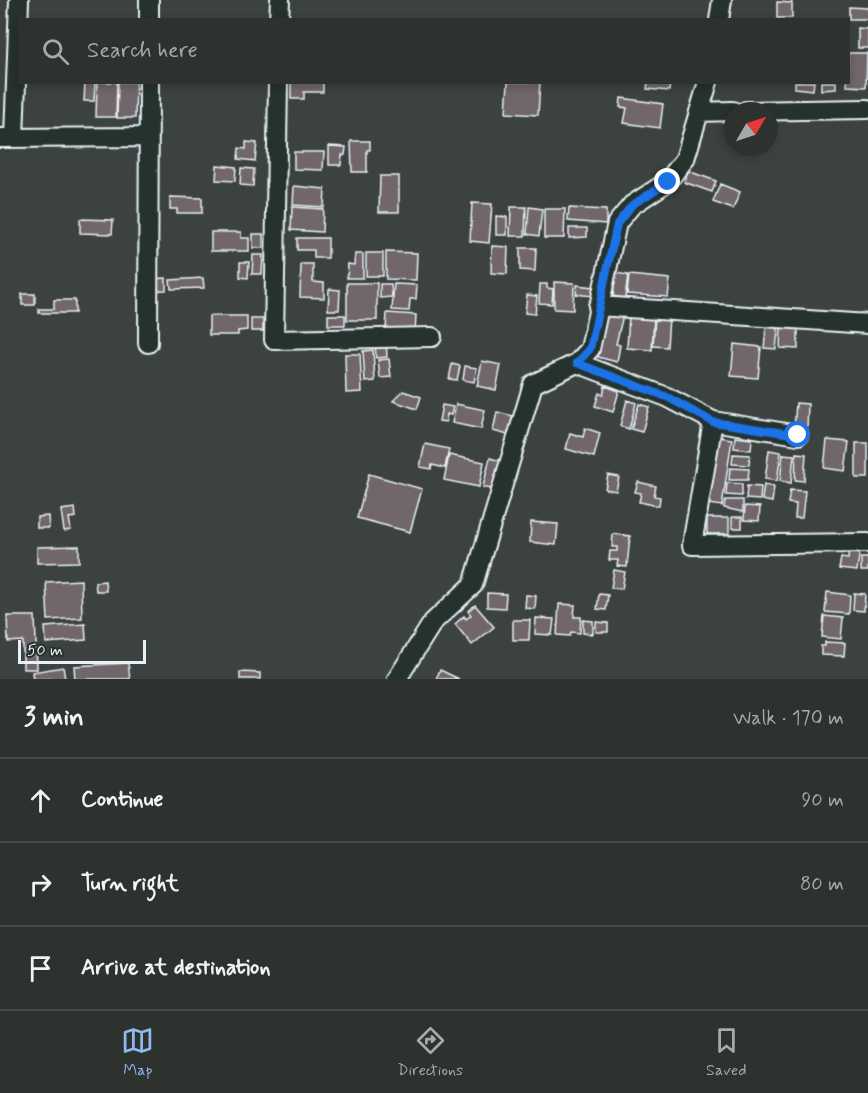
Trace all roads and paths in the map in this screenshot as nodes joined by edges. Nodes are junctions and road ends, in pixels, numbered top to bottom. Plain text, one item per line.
1 (19, 0) edge
2 (149, 0) edge
3 (280, 0) edge
4 (722, 0) edge
5 (149, 18) edge
6 (279, 18) edge
7 (719, 18) edge
8 (149, 84) edge
9 (278, 84) edge
10 (707, 84) edge
11 (868, 109) edge
12 (778, 110) edge
13 (724, 111) edge
14 (699, 112) junction
15 (149, 137) junction
16 (7, 138) edge
17 (598, 306) junction
18 (868, 324) edge
19 (432, 337) dead end
20 (148, 343) dead end
21 (577, 363) junction
22 (713, 422) junction
23 (798, 435) dead end
24 (868, 543) edge
25 (397, 679) edge

1 - 16 street
2 - 5 street
3 - 6 street
4 - 7 street
8 - 15 street
9 - 19 street
10 - 14 street
11 - 12 street
13 - 14 street
14 - 17 street
15 - 16 street
15 - 20 street
17 - 18 street
17 - 21 street
21 - 22 street
21 - 25 street
22 - 23 street
22 - 24 street

